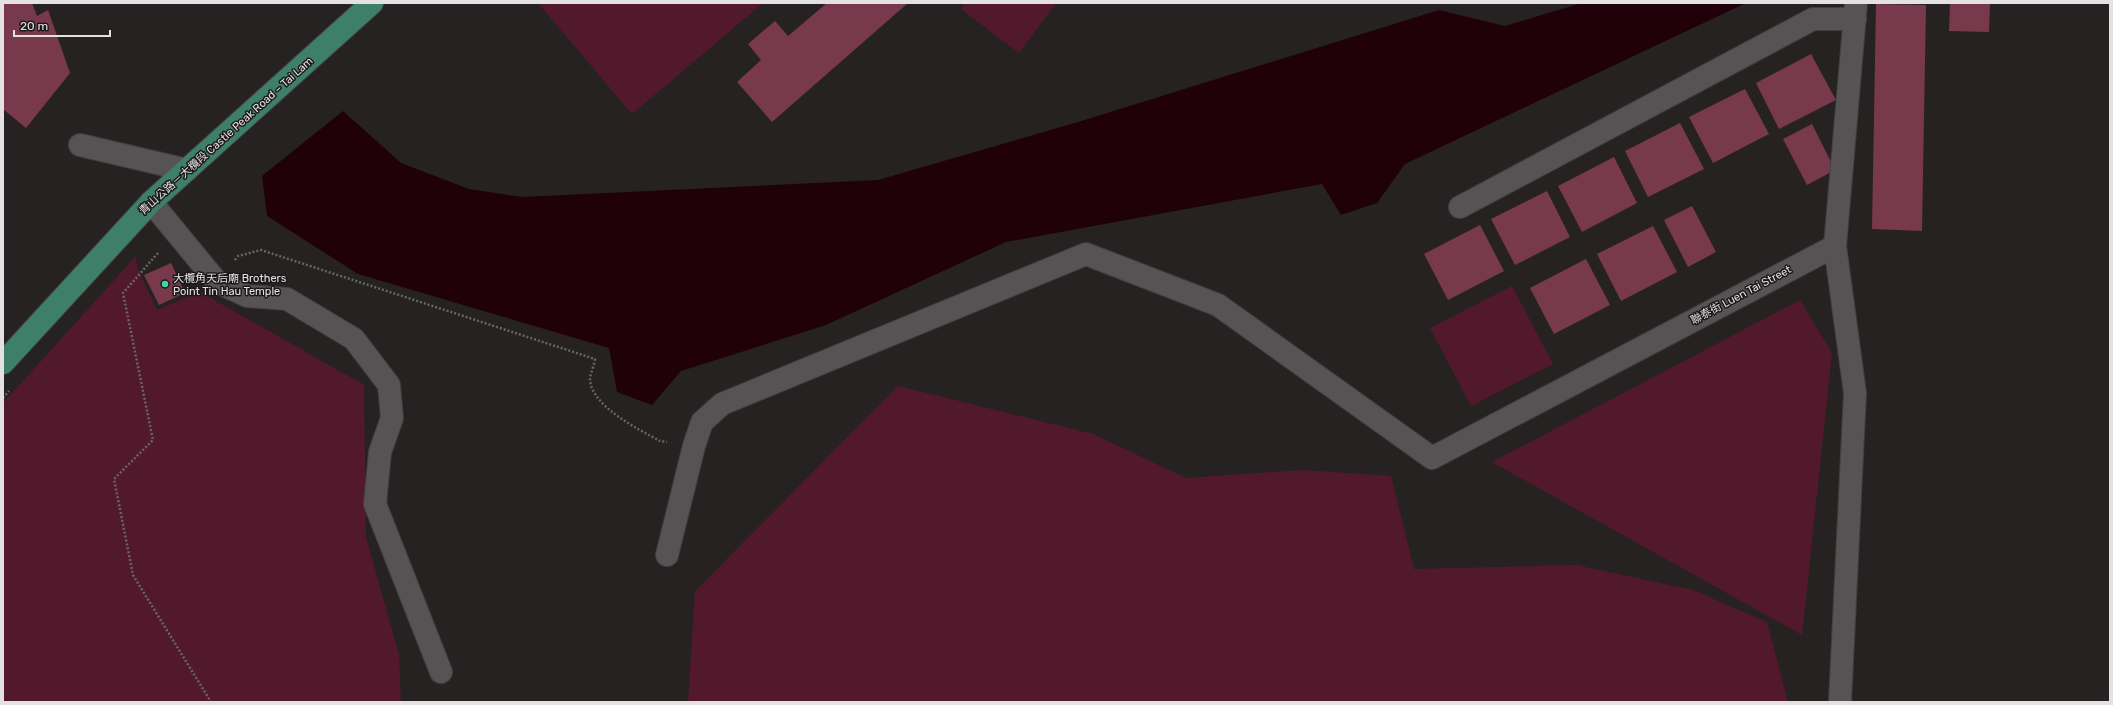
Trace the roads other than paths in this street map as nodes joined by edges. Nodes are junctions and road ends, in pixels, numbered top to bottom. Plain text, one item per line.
1 (369, 4) edge
2 (1855, 11) edge
3 (80, 145) dead end
4 (187, 170) junction
5 (151, 202) junction
6 (1460, 207) dead end
7 (1835, 246) junction
8 (3, 363) edge
9 (667, 555) dead end
10 (441, 672) dead end
11 (1840, 702) edge

1 - 4 main road, 青山公路－大欖段 Castle Peak Road – Tai Lam
2 - 6 street
2 - 7 street
3 - 4 street
4 - 5 main road, 青山公路－大欖段 Castle Peak Road – Tai Lam
5 - 8 main road, 青山公路－大欖段 Castle Peak Road – Tai Lam
5 - 10 street
7 - 9 street, 聯泰街 Luen Tai Street
7 - 11 street

